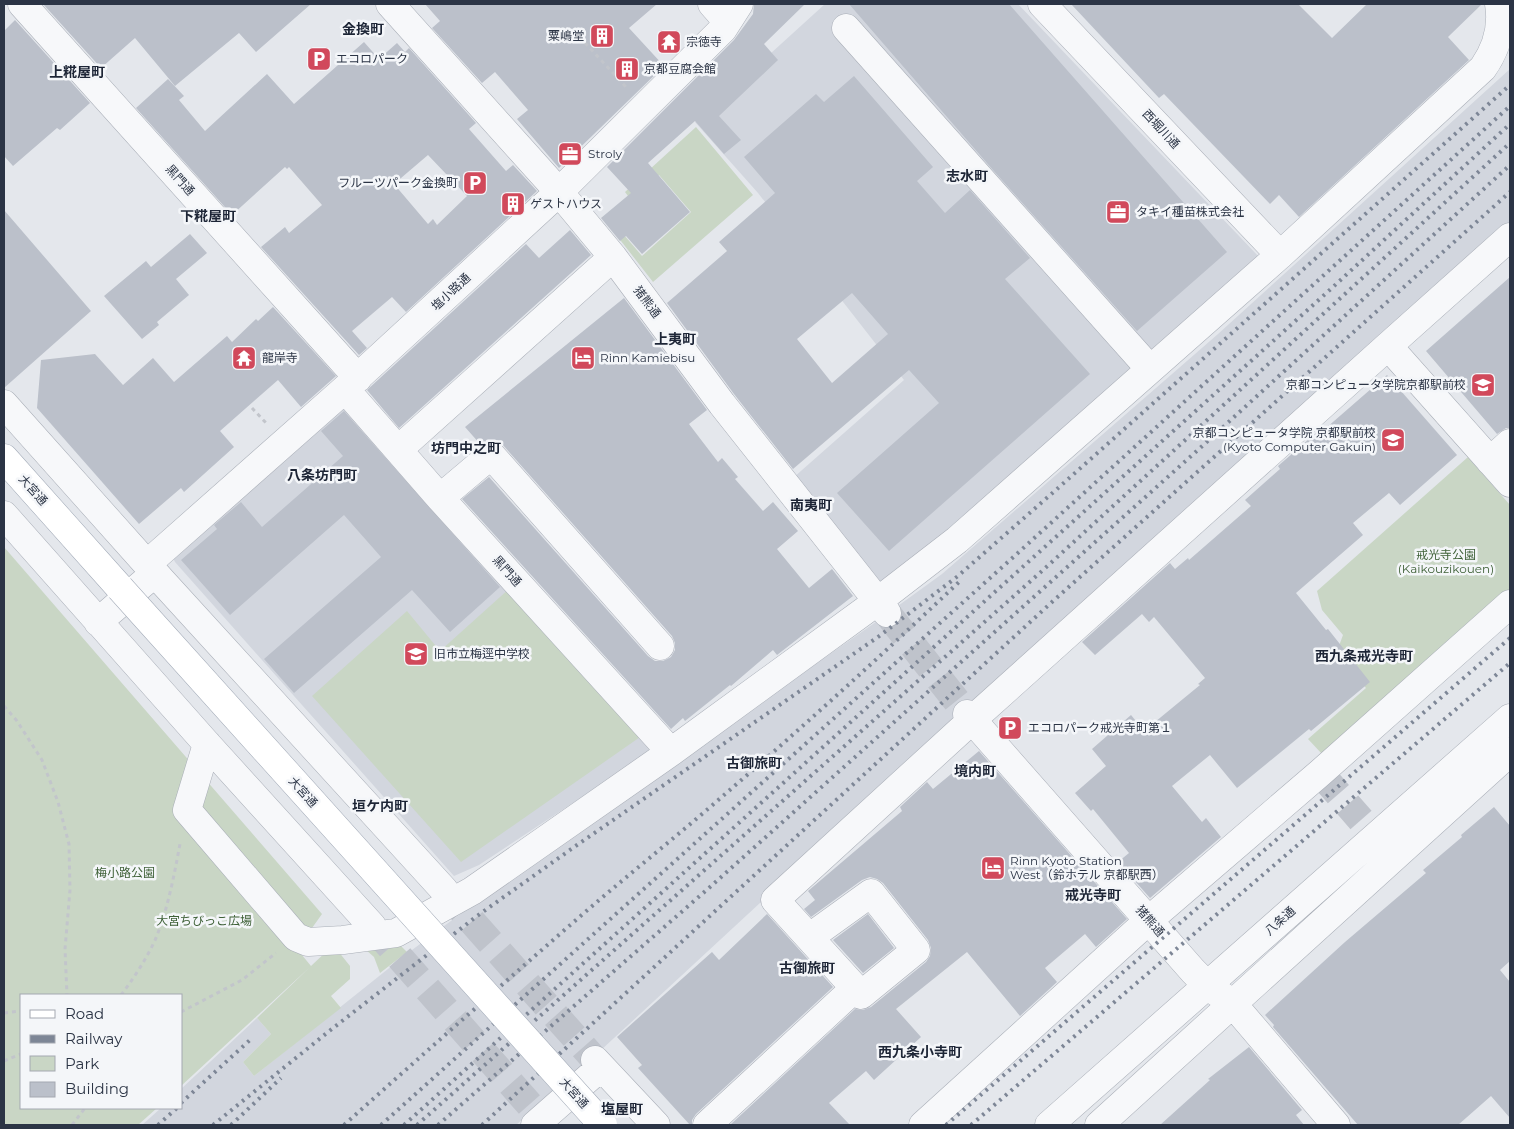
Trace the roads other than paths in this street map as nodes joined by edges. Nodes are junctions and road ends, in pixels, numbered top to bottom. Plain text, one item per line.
1 (22, 4) edge
2 (390, 4) edge
3 (1042, 4) edge
4 (1499, 4) edge
5 (726, 9) edge
6 (846, 28) dead end
7 (559, 192) junction
8 (1510, 238) edge
9 (1280, 254) junction
10 (613, 257) junction
11 (1388, 346) junction
12 (1150, 369) junction
13 (351, 384) junction
14 (4, 404) edge
15 (1510, 443) edge
16 (399, 449) junction
17 (4, 458) edge
18 (1490, 461) junction
19 (1510, 483) edge
20 (440, 498) junction
21 (4, 515) edge
22 (151, 568) junction
23 (1510, 604) edge
24 (883, 607) junction
25 (98, 622) junction
26 (660, 646) dead end
27 (970, 716) junction
28 (1510, 718) edge
29 (207, 744) junction
30 (671, 752) junction
31 (1505, 766) edge
32 (444, 890) tunnel mouth
33 (1150, 920) junction
34 (372, 926) tunnel mouth
35 (810, 937) junction
36 (1208, 986) junction
37 (855, 988) junction
38 (1232, 1003) junction
39 (540, 1120) edge
40 (603, 1125) edge
41 (656, 1125) edge
42 (707, 1125) edge
43 (924, 1125) edge
44 (1049, 1125) edge
45 (1098, 1125) edge
46 (1336, 1125) edge

1 - 13 street, 黒門通
2 - 7 street, 猪熊通
3 - 9 street, 西堀川通
4 - 9 street
5 - 7 street, 塩小路通
6 - 12 street
7 - 10 street, 猪熊通
7 - 13 street, 塩小路通
8 - 11 street
9 - 12 street
10 - 16 street
10 - 24 street, 猪熊通
11 - 18 street
11 - 27 street
12 - 24 street
13 - 16 street, 黒門通
13 - 22 street, 塩小路通
14 - 22 street
15 - 18 street
16 - 20 street, 黒門通
17 - 40 main road, 大宮通, bridge
18 - 19 street
20 - 26 street
20 - 30 street, 黒門通
21 - 25 street
22 - 25 street, 塩小路通
22 - 32 street
23 - 33 street
24 - 30 street
25 - 29 street
27 - 33 street, 猪熊通
27 - 35 street
28 - 36 street, 八条通
29 - 30 street
29 - 34 street
31 - 38 street
33 - 36 street, 猪熊通
33 - 43 street
35 - 37 street
35 - 37 street
36 - 38 street, 猪熊通
36 - 44 street, 八条通
37 - 42 street
38 - 45 street
38 - 46 street, 猪熊通
39 - 41 street

